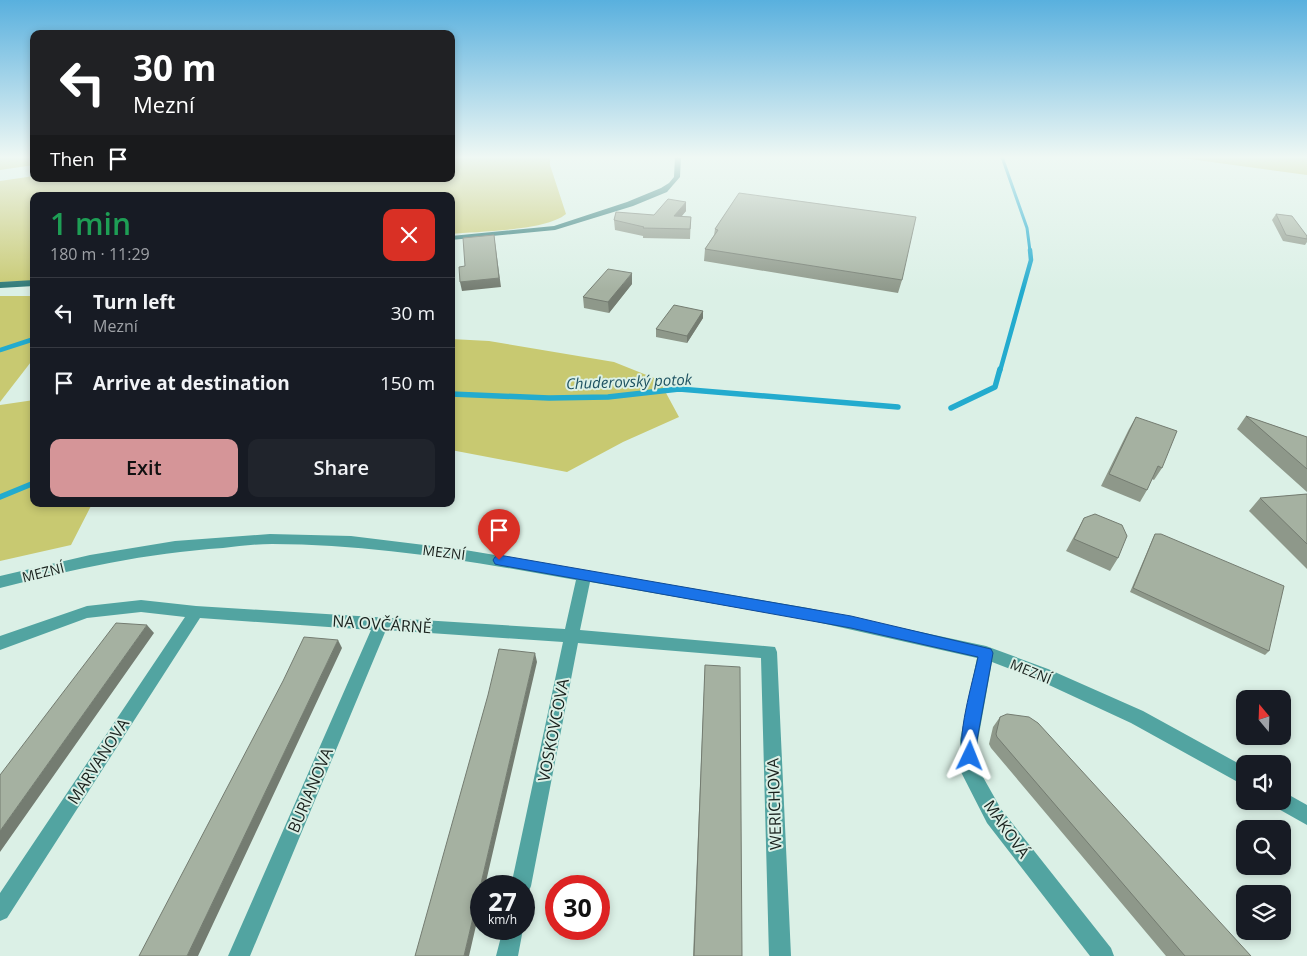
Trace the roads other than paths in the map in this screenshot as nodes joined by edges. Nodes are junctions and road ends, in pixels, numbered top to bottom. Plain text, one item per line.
1 (636, 202) edge
2 (455, 238) edge
3 (30, 283) edge
4 (0, 285) edge
5 (584, 574) junction
6 (0, 582) edge
7 (196, 612) junction
8 (381, 625) junction
9 (572, 636) junction
10 (0, 643) edge
11 (769, 652) joint
12 (986, 653) junction
13 (1236, 772) edge
14 (1291, 806) edge
15 (1307, 816) edge
16 (523, 875) edge
17 (0, 911) edge
18 (511, 940) edge
19 (239, 956) edge
20 (507, 956) edge
21 (780, 956) edge
22 (1103, 956) edge

1 - 2 street
3 - 4 street
5 - 6 street, MEZNÍ
5 - 9 street, VOSKOVCOVA
5 - 12 street, MEZNÍ
7 - 8 street, NA OVČÁRNĚ
7 - 10 street, NA OVČÁRNĚ
7 - 17 street, MARVANOVA
8 - 9 street, NA OVČÁRNĚ
8 - 19 street, BURIANOVA
9 - 11 street, NA OVČÁRNĚ
9 - 16 street, VOSKOVCOVA
11 - 21 street, WERICHOVA
12 - 13 street, MEZNÍ
12 - 22 street, MAKOVÁ
14 - 15 street
18 - 20 street

